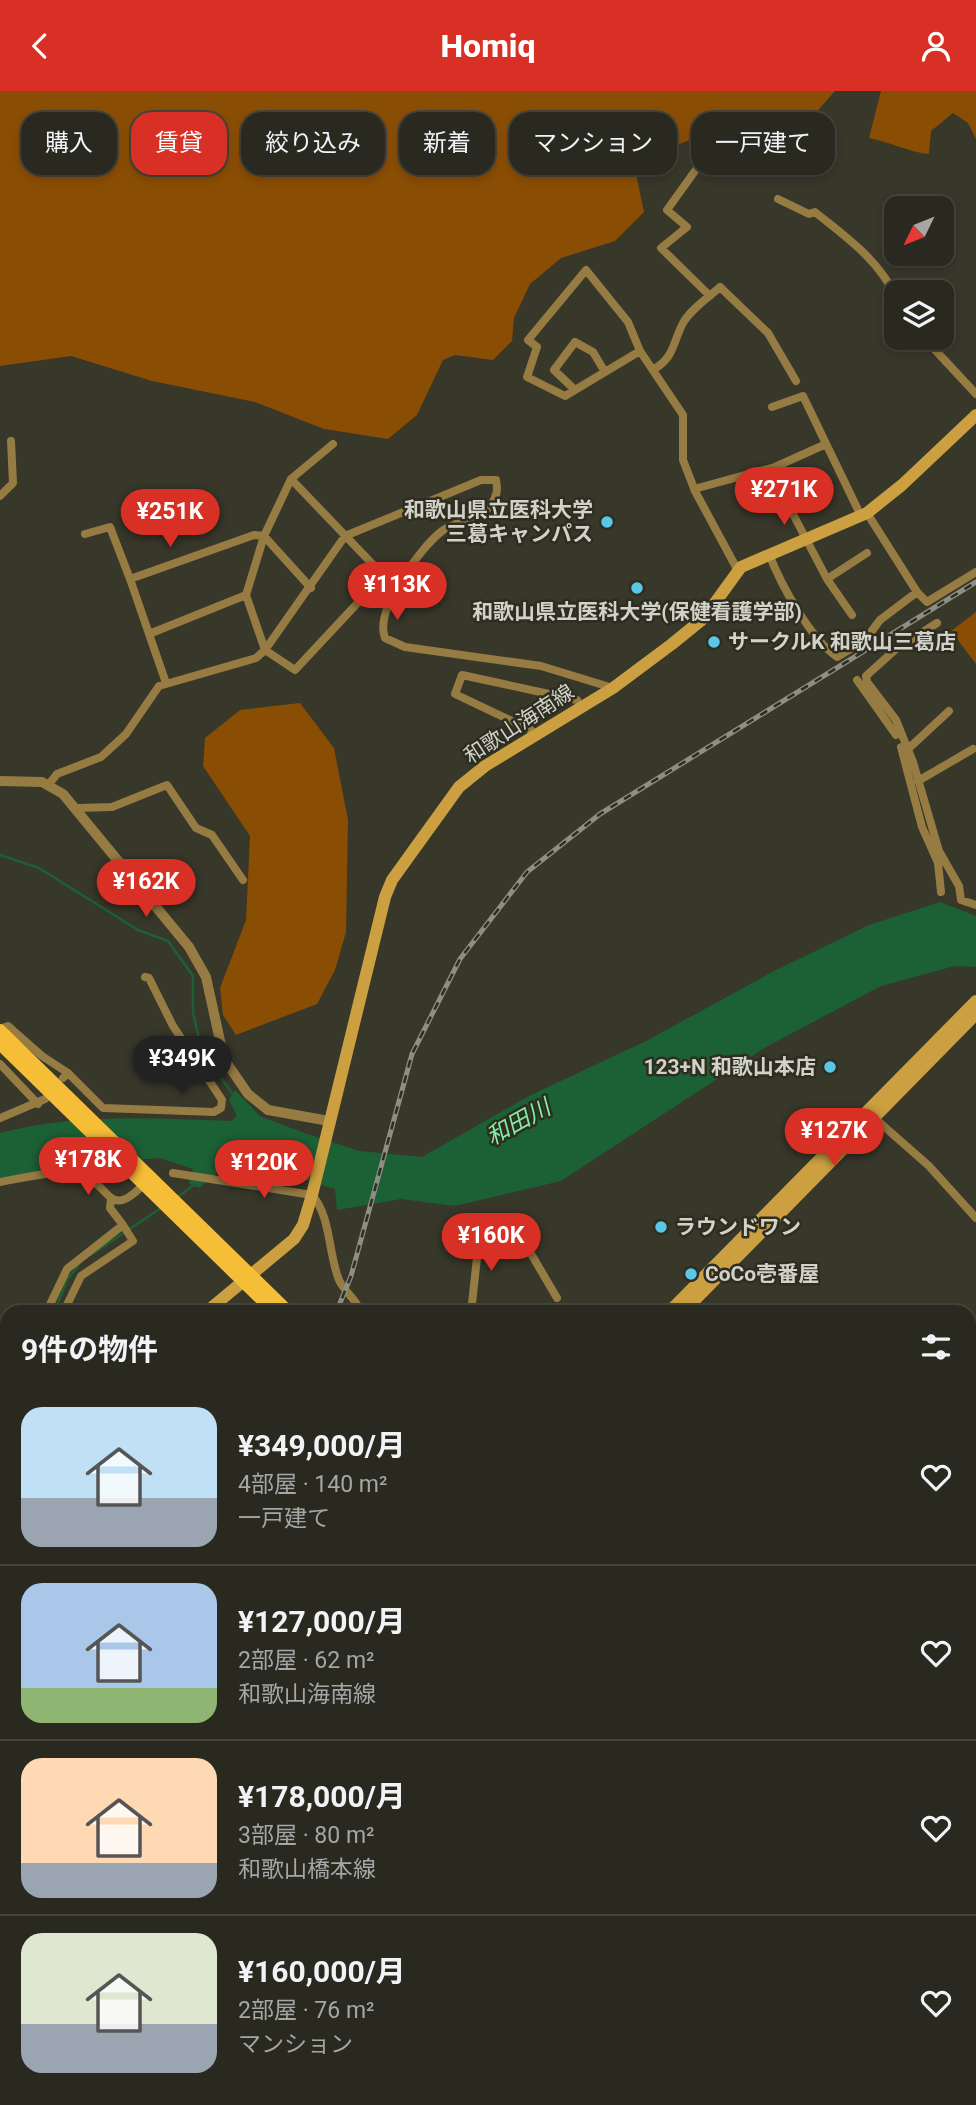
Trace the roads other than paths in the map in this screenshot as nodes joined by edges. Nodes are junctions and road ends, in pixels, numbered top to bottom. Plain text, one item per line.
1 (692, 175) edge
2 (778, 199) dead end
3 (888, 280) edge
4 (710, 296) junction
5 (935, 350) edge
6 (640, 351) junction
7 (654, 369) junction
8 (605, 372) junction
9 (796, 381) dead end
10 (575, 390) junction
11 (976, 394) edge
12 (772, 407) dead end
13 (976, 415) edge
14 (11, 441) dead end
15 (333, 444) dead end
16 (826, 444) junction
17 (775, 467) junction
18 (291, 479) junction
19 (694, 489) junction
20 (0, 496) edge
21 (864, 515) junction
22 (85, 534) dead end
23 (264, 536) junction
24 (345, 536) junction
25 (807, 541) junction
26 (867, 553) dead end
27 (769, 554) junction
28 (737, 569) junction
29 (976, 572) edge
30 (130, 579) junction
31 (827, 579) junction
32 (311, 587) junction
33 (917, 592) junction
34 (246, 595) junction
35 (852, 615) dead end
36 (937, 623) dead end
37 (149, 635) junction
38 (265, 650) junction
39 (857, 680) dead end
40 (166, 683) junction
41 (612, 688) junction
42 (582, 707) junction
43 (949, 711) dead end
44 (535, 735) junction
45 (908, 749) junction
46 (973, 749) dead end
47 (918, 781) junction
48 (0, 782) edge
49 (49, 784) junction
50 (77, 808) junction
51 (243, 880) dead end
52 (941, 892) dead end
53 (976, 905) edge
54 (145, 977) dead end
55 (976, 1000) edge
56 (976, 1014) edge
57 (0, 1030) edge
58 (0, 1044) edge
59 (221, 1061) junction
60 (0, 1064) edge
61 (206, 1071) junction
62 (76, 1111) junction
63 (871, 1114) junction
64 (0, 1118) edge
65 (328, 1127) junction
66 (173, 1173) dead end
67 (147, 1178) junction
68 (0, 1182) edge
69 (312, 1192) junction
70 (111, 1199) junction
71 (976, 1218) edge
72 (122, 1225) junction
73 (248, 1278) junction
74 (558, 1298) dead end
75 (50, 1305) edge
76 (67, 1305) edge
77 (215, 1305) edge
78 (269, 1305) edge
79 (280, 1305) edge
80 (355, 1305) edge
81 (472, 1305) edge
82 (676, 1305) edge
83 (690, 1305) edge

1 - 4 street
2 - 3 street
4 - 7 street
4 - 9 street
5 - 11 street
6 - 7 street
6 - 8 street
6 - 10 street
7 - 19 street
8 - 10 street
8 - 10 street
12 - 16 street
13 - 21 main road
14 - 20 street
15 - 18 street
16 - 17 street
16 - 21 street
17 - 19 street
17 - 25 street
18 - 23 street
18 - 24 street
19 - 28 street
21 - 25 main road
21 - 33 street
22 - 30 street
23 - 30 street
23 - 32 street
23 - 34 street
24 - 32 street
24 - 38 street
24 - 41 street
25 - 27 main road
25 - 31 street
26 - 31 street
27 - 28 main road
27 - 33 street
28 - 41 main road, 和歌山海南線
29 - 33 street
30 - 37 street
31 - 35 street
32 - 38 street
34 - 37 street
34 - 38 street
36 - 45 street
37 - 40 street
38 - 40 street
39 - 52 street
40 - 49 street
41 - 42 main road, 和歌山海南線
42 - 44 main road, 和歌山海南線
42 - 44 street
43 - 45 street
44 - 65 main road, 和歌山海南線
45 - 47 street
46 - 47 street
47 - 53 street
48 - 49 street
49 - 50 street
50 - 51 street
50 - 59 street
54 - 61 street
55 - 63 main road
56 - 63 main road
57 - 61 street
57 - 62 main road
58 - 62 main road
59 - 61 street
59 - 65 street
60 - 64 street
62 - 67 main road
62 - 67 main road
63 - 71 street
63 - 82 main road
63 - 83 main road
65 - 69 main road, 和歌山海南線
66 - 69 street
67 - 70 street
67 - 73 main road
68 - 70 street
69 - 73 main road, 和歌山海南線
69 - 80 street
70 - 72 street
72 - 75 street
72 - 76 street
73 - 77 main road, 和歌山海南線
73 - 78 main road
73 - 79 main road
74 - 81 street

